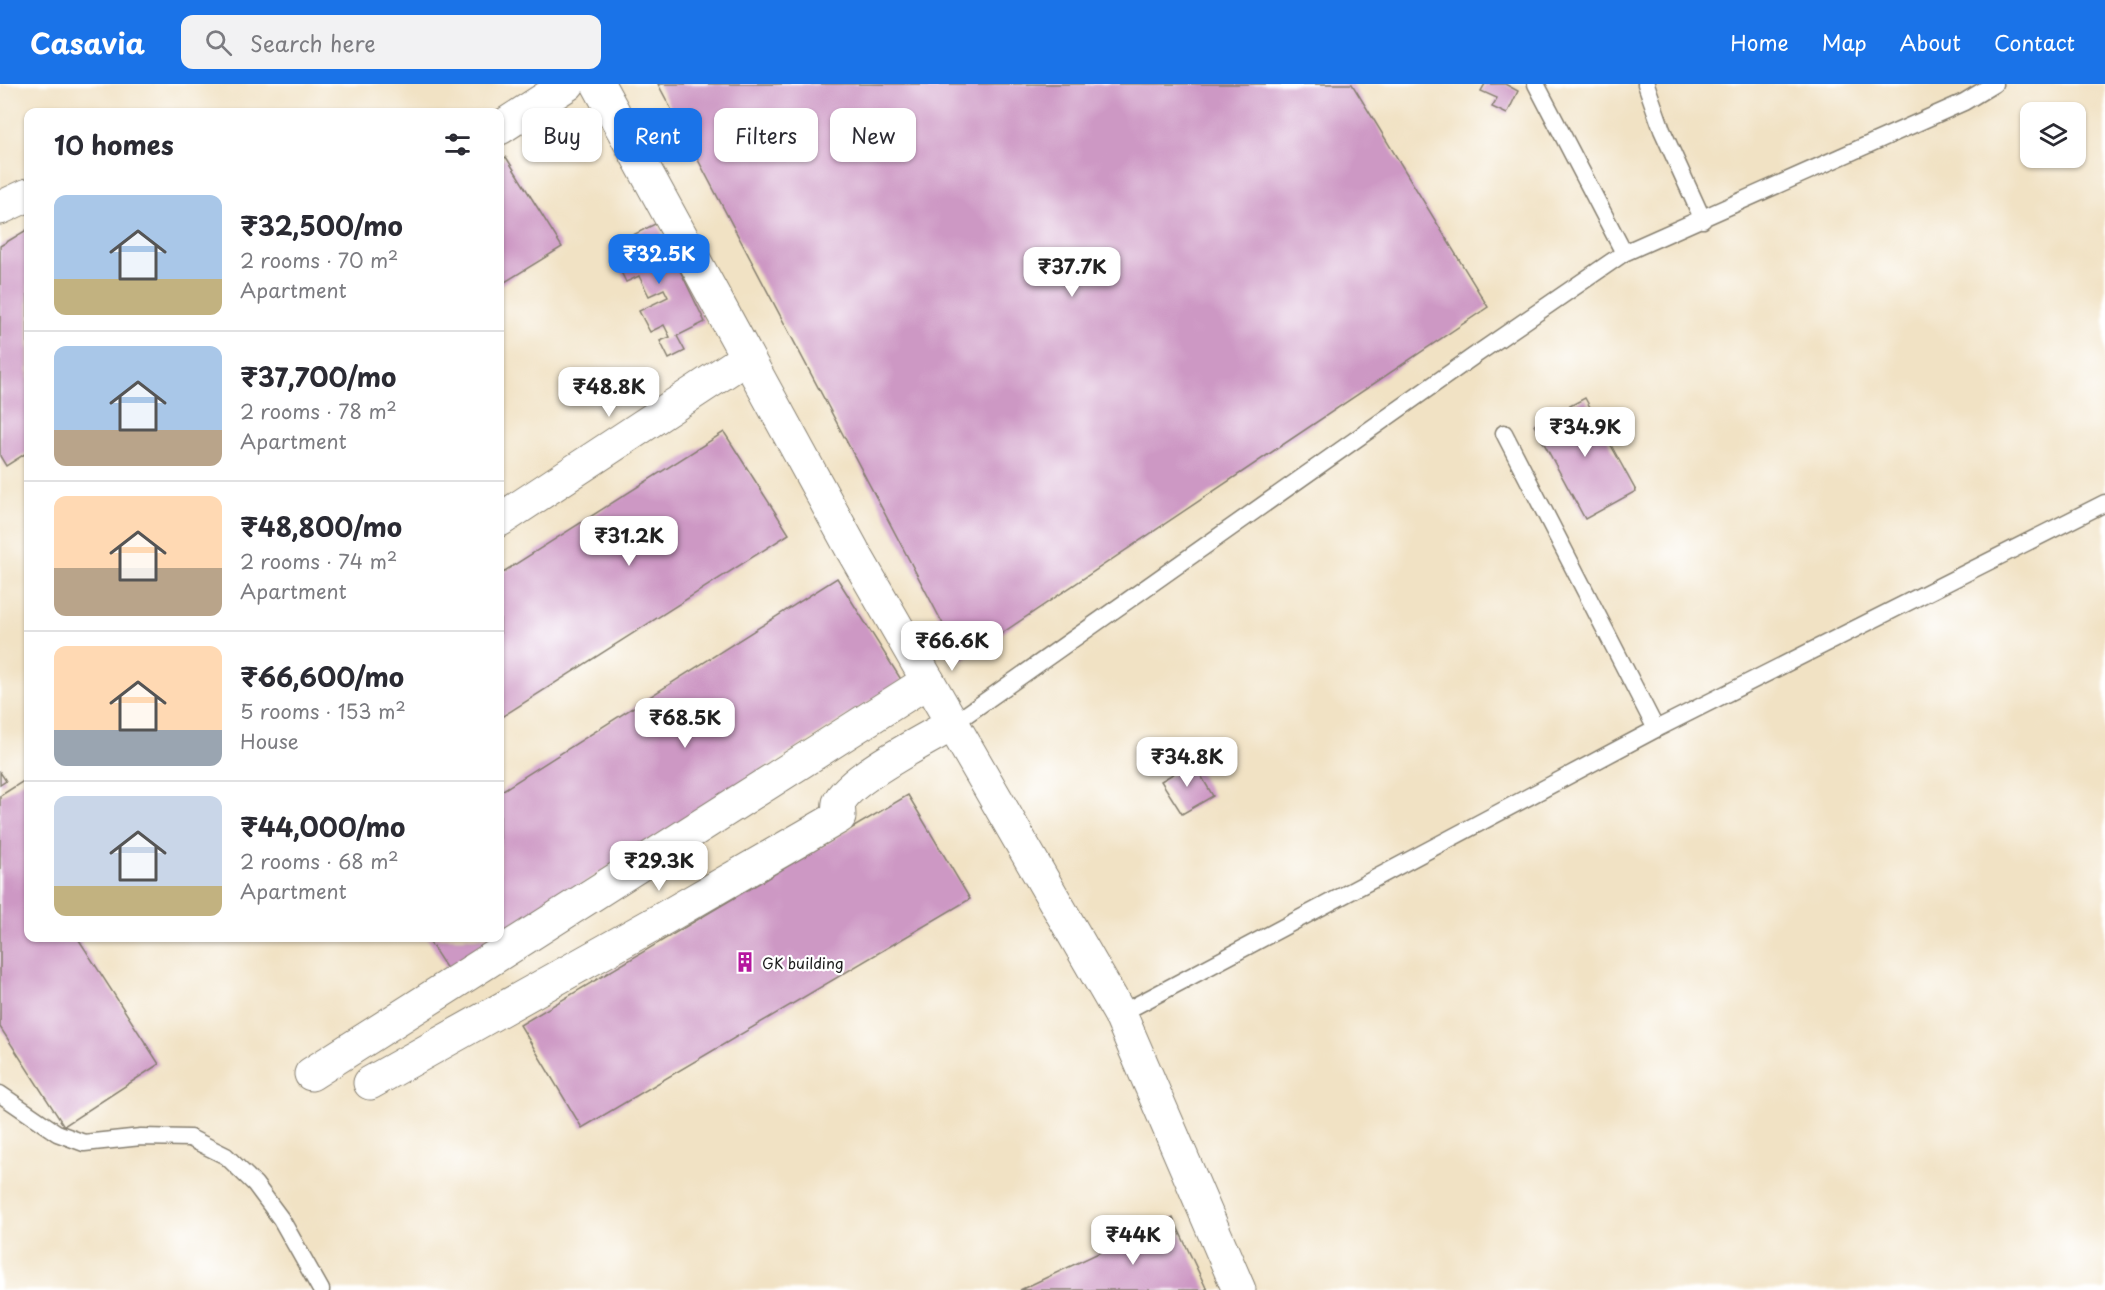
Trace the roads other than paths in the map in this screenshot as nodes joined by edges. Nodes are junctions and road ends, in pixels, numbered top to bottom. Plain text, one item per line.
1 (568, 84) edge
2 (598, 84) edge
3 (1536, 84) edge
4 (1646, 84) edge
5 (1994, 84) edge
6 (504, 126) edge
7 (24, 197) edge
8 (0, 208) edge
9 (1703, 220) junction
10 (1624, 253) junction
11 (746, 358) junction
12 (1504, 433) dead end
13 (2105, 503) edge
14 (504, 517) edge
15 (928, 681) junction
16 (953, 724) junction
17 (1656, 729) junction
18 (1120, 1014) junction
19 (311, 1074) dead end
20 (370, 1083) dead end
21 (0, 1094) edge
22 (321, 1290) edge
23 (1239, 1290) edge

1 - 6 street
2 - 11 street
3 - 10 lane
4 - 9 lane
5 - 9 lane
7 - 8 street
9 - 10 lane
10 - 16 lane
11 - 14 street
11 - 15 street
12 - 17 lane
13 - 17 lane
15 - 16 street
15 - 19 street
16 - 18 street
16 - 20 street
17 - 18 lane
18 - 23 street
21 - 22 lane

